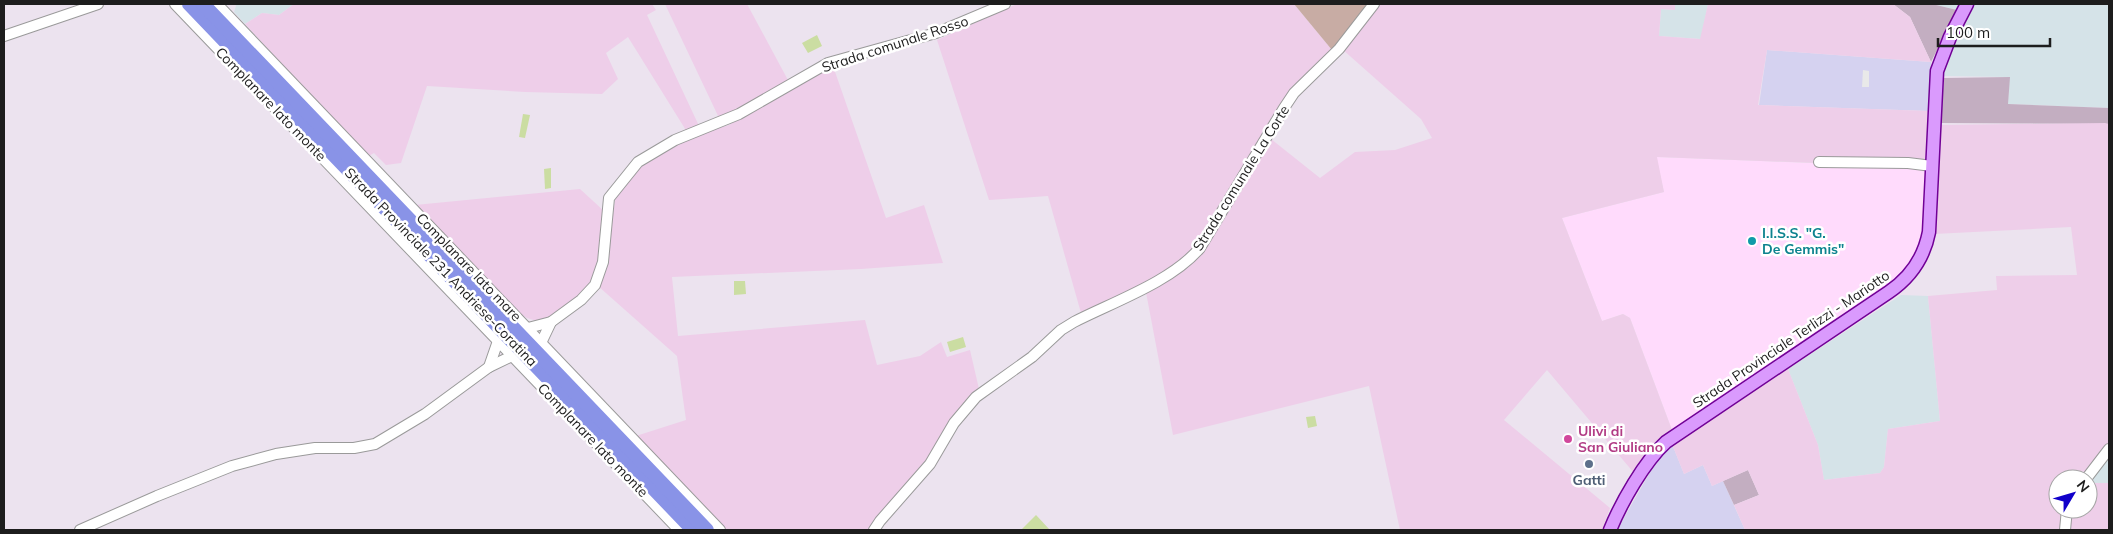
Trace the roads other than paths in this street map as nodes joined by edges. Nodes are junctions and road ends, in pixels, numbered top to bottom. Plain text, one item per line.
1 (98, 4) edge
2 (175, 4) edge
3 (189, 4) edge
4 (203, 4) edge
5 (217, 4) edge
6 (1005, 4) edge
7 (1374, 4) edge
8 (1967, 4) edge
9 (4, 36) edge
10 (1819, 162) dead end
11 (1932, 166) junction
12 (551, 322) junction
13 (528, 328) junction
14 (498, 341) junction
15 (541, 343) junction
16 (512, 356) junction
17 (489, 367) junction
18 (2109, 448) edge
19 (2093, 469) edge
20 (80, 530) edge
21 (679, 530) edge
22 (693, 530) edge
23 (707, 530) edge
24 (720, 530) edge
25 (874, 530) edge
26 (1610, 530) edge

1 - 9 street
2 - 14 street, Complanare lato monte
3 - 22 highway, Strada Provinciale 231 Andriese-Coratina
4 - 23 highway, Strada Provinciale 231 Andriese-Coratina
5 - 13 street, Complanare lato mare
6 - 12 street, Strada comunale Rosso
7 - 25 street, Strada comunale La Corte
8 - 11 main road, Strada Provinciale Terlizzi - Mariotto
10 - 11 street
11 - 26 main road, Strada Provinciale Terlizzi - Mariotto
12 - 13 street, Strada comunale Rosso
12 - 15 street, Strada comunale Rosso
13 - 15 street, Complanare lato mare
14 - 16 street, Complanare lato monte
14 - 17 street
15 - 24 street, Complanare lato mare
16 - 17 street
16 - 21 street, Complanare lato monte
17 - 20 street
18 - 19 street

